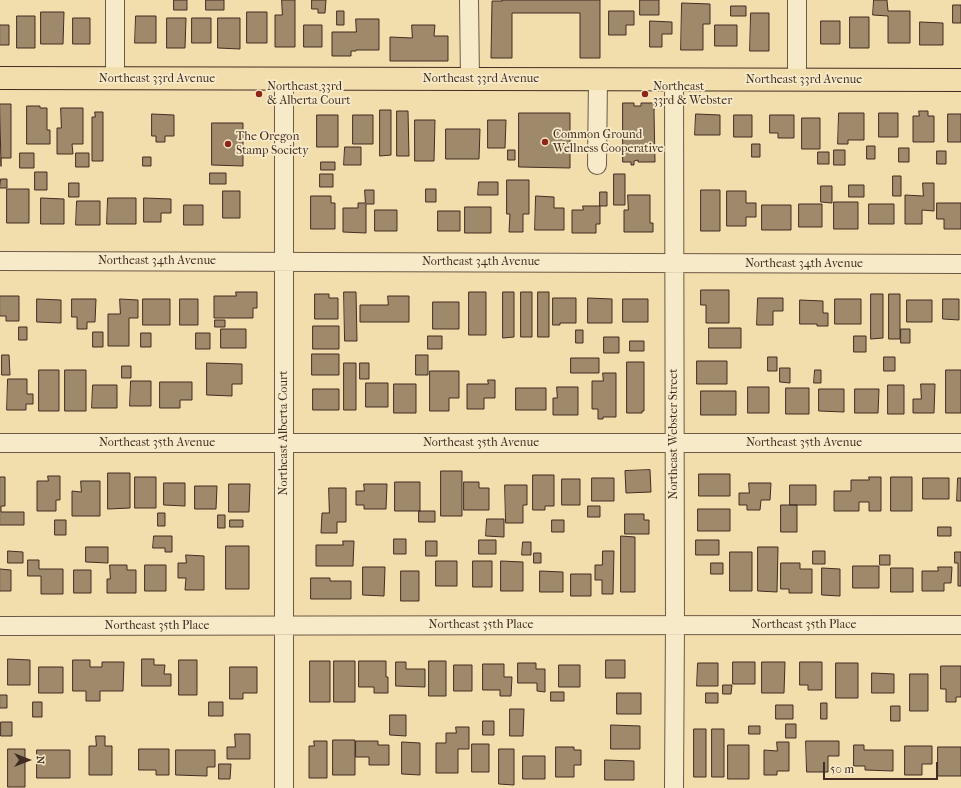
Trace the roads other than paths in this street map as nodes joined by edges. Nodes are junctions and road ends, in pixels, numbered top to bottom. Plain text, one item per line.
1 (115, 0) edge
2 (469, 0) edge
3 (797, 0) edge
4 (0, 78) edge
5 (115, 78) junction
6 (284, 79) junction
7 (470, 79) junction
8 (674, 79) junction
9 (598, 80) junction
10 (797, 80) junction
11 (961, 80) edge
12 (597, 165) dead end
13 (0, 261) edge
14 (285, 261) junction
15 (674, 264) junction
16 (961, 264) edge
17 (961, 442) edge
18 (0, 443) edge
19 (284, 443) junction
20 (674, 443) junction
21 (675, 624) junction
22 (961, 625) edge
23 (0, 626) edge
24 (284, 626) junction
25 (284, 788) edge
26 (674, 788) edge

1 - 5 street
2 - 7 street
3 - 10 street
4 - 5 main road, Northeast 33rd Avenue
5 - 6 main road, Northeast 33rd Avenue
6 - 7 main road, Northeast 33rd Avenue
6 - 14 street, Northeast Alberta Court
7 - 9 main road, Northeast 33rd Avenue
8 - 9 main road, Northeast 33rd Avenue
8 - 10 main road, Northeast 33rd Avenue
8 - 15 street, Northeast Webster Street
9 - 12 street
10 - 11 main road, Northeast 33rd Avenue
13 - 14 street, Northeast 34th Avenue
14 - 15 street, Northeast 34th Avenue
14 - 19 street, Northeast Alberta Court
15 - 16 street, Northeast 34th Avenue
15 - 20 street, Northeast Webster Street
17 - 20 street, Northeast 35th Avenue
18 - 19 street, Northeast 35th Avenue
19 - 20 street, Northeast 35th Avenue
19 - 24 street, Northeast Alberta Court
20 - 21 street, Northeast Webster Street
21 - 22 street, Northeast 35th Place
21 - 24 street, Northeast 35th Place
21 - 26 street, Northeast Webster Street
23 - 24 street, Northeast 35th Place
24 - 25 street, Northeast Alberta Court

